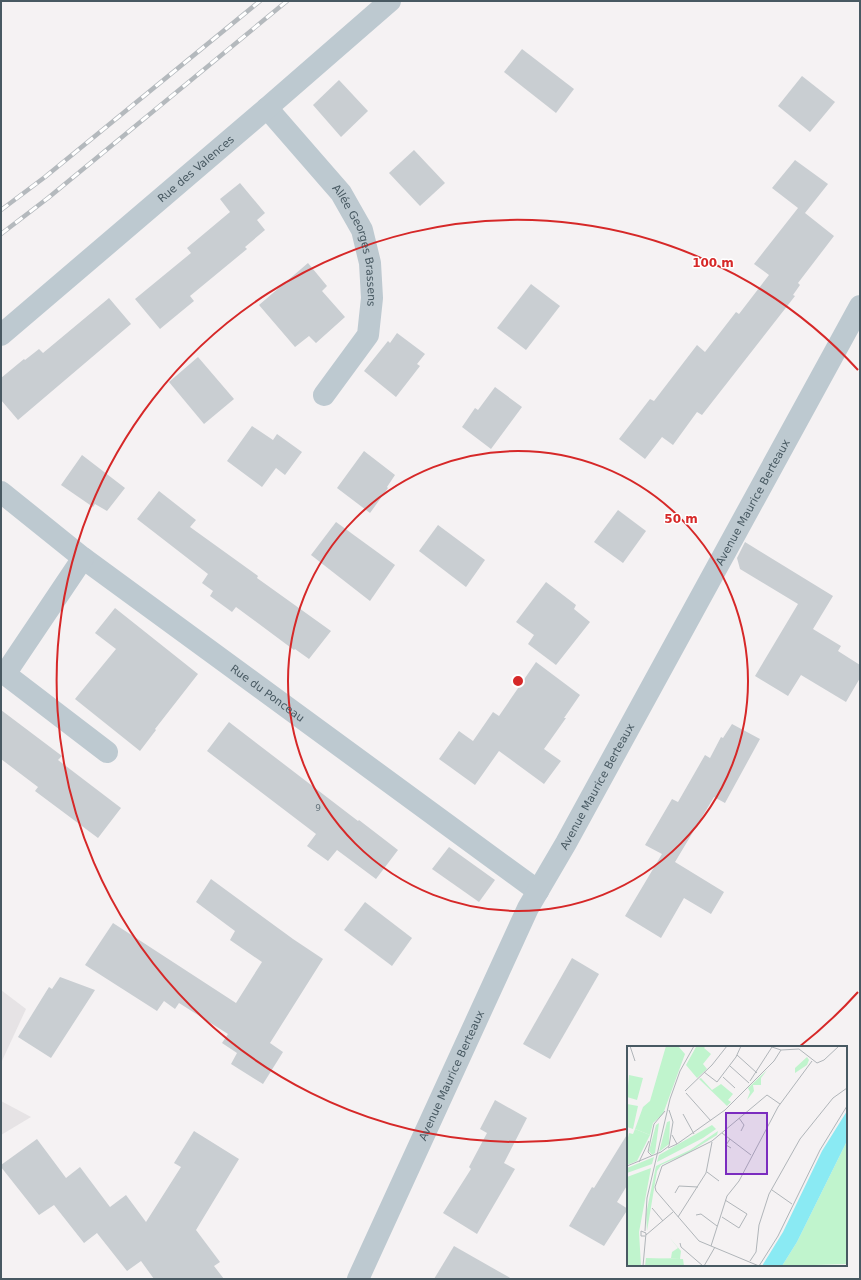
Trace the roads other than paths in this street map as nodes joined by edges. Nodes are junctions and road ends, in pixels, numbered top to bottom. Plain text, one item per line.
1 (390, 1) edge
2 (267, 108) junction
3 (860, 306) edge
4 (1, 335) edge
5 (324, 395) dead end
6 (1, 492) edge
7 (83, 558) junction
8 (3, 673) edge
9 (107, 752) dead end
10 (538, 891) junction
11 (358, 1279) edge

1 - 2 street, Rue des Valences
2 - 4 street, Rue des Valences
2 - 5 street, Allée Georges Brassens
3 - 10 street, Avenue Maurice Berteaux
6 - 7 street, Rue du Ponceau
7 - 8 street
7 - 10 street, Rue du Ponceau
8 - 9 street
10 - 11 street, Avenue Maurice Berteaux

